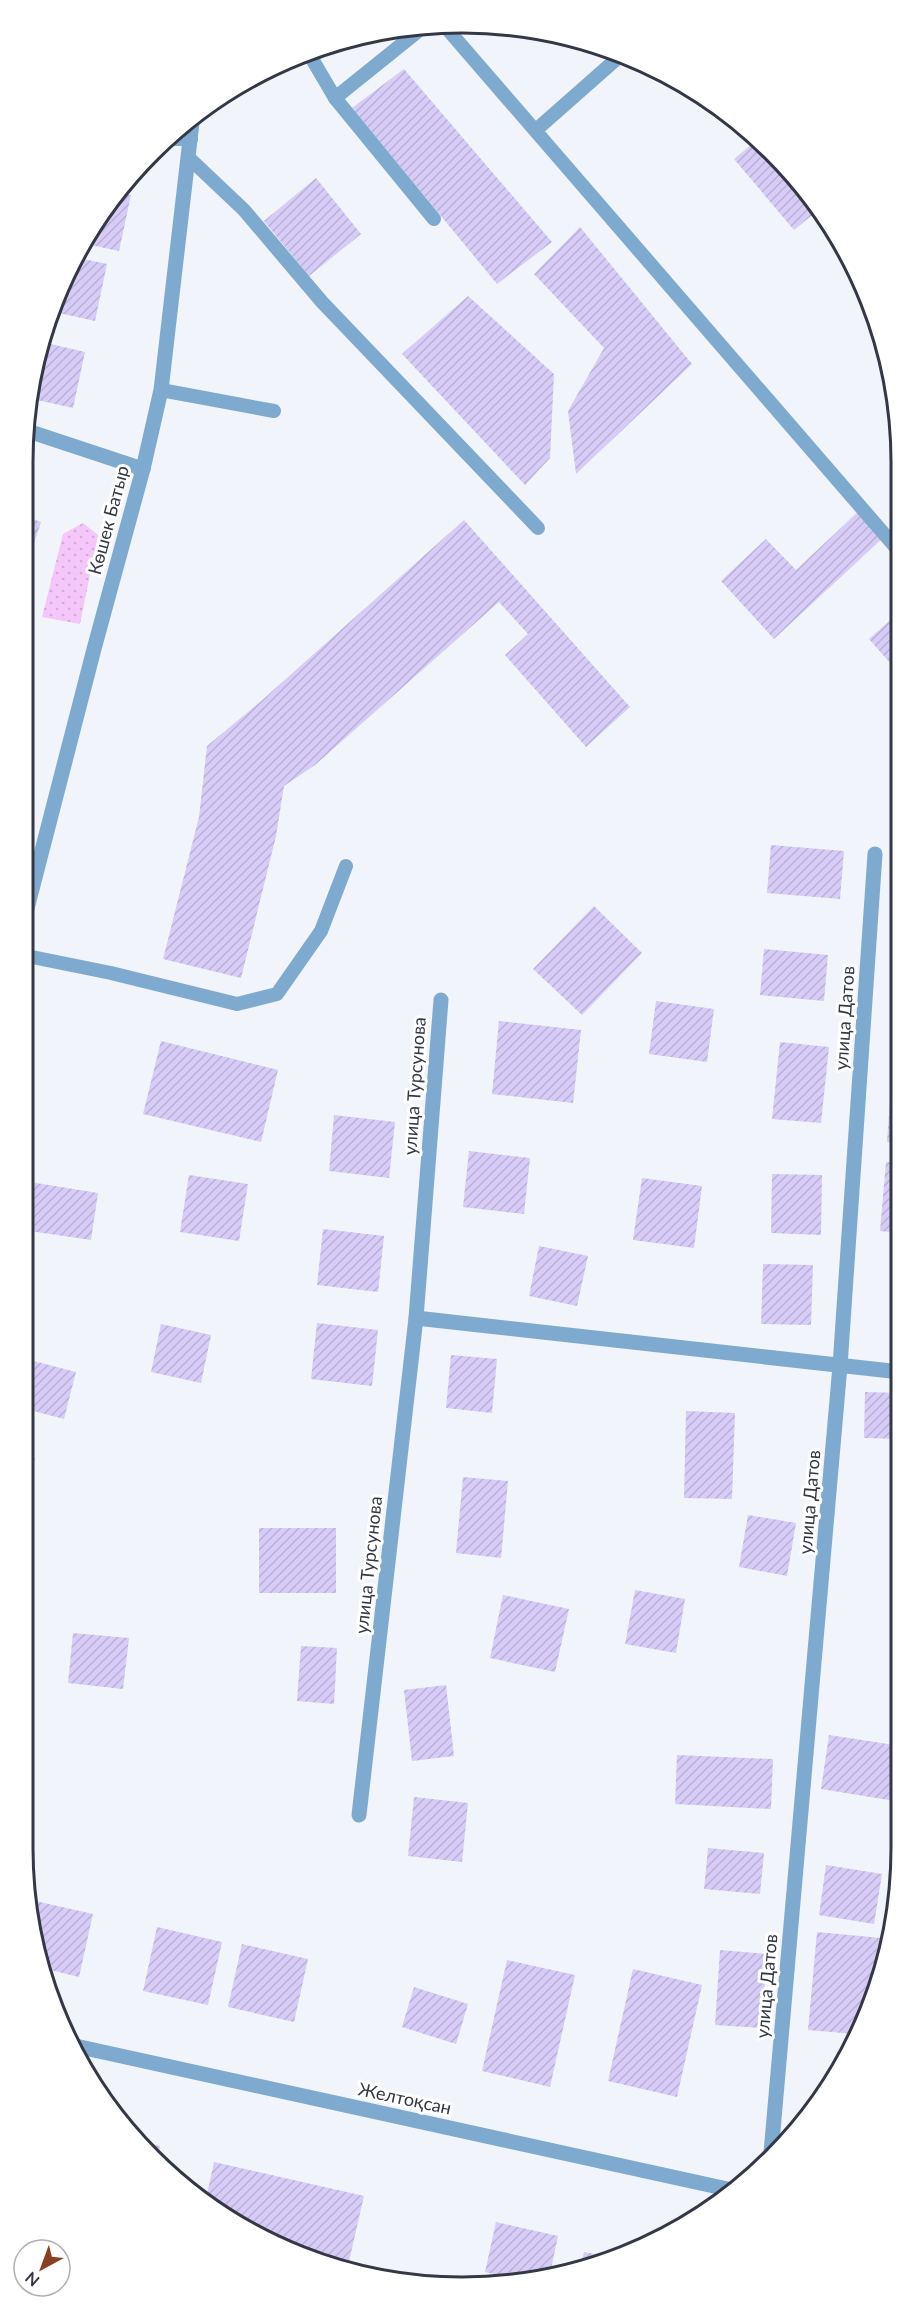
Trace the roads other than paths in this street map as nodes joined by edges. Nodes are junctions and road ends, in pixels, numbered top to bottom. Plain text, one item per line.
1 (452, 33) edge
2 (412, 36) edge
3 (313, 60) edge
4 (614, 61) edge
5 (335, 98) junction
6 (192, 129) edge
7 (536, 130) junction
8 (179, 139) edge
9 (191, 139) junction
10 (188, 157) junction
11 (434, 219) dead end
12 (161, 390) junction
13 (274, 411) dead end
14 (34, 432) edge
15 (142, 469) junction
16 (538, 528) dead end
17 (891, 542) edge
18 (875, 854) dead end
19 (346, 867) dead end
20 (33, 885) edge
21 (33, 957) edge
22 (441, 1000) dead end
23 (416, 1318) junction
24 (840, 1366) junction
25 (891, 1371) edge
26 (359, 1815) dead end
27 (82, 2047) edge
28 (772, 2144) edge
29 (723, 2188) edge

1 - 7 lane
2 - 5 lane
3 - 5 lane
4 - 7 lane
5 - 11 lane
6 - 9 street, Көшек Батыр
7 - 17 lane
8 - 9 lane
9 - 10 street, Көшек Батыр
10 - 12 street, Көшек Батыр
10 - 16 lane
12 - 13 lane
12 - 15 street, Көшек Батыр
14 - 15 street
15 - 20 street, Көшек Батыр
18 - 24 street, улица Датов
19 - 21 lane
22 - 23 street, улица Турсунова
23 - 24 street
23 - 26 street, улица Турсунова
24 - 25 street
24 - 28 street, улица Датов
27 - 29 street, Желтоқсан

